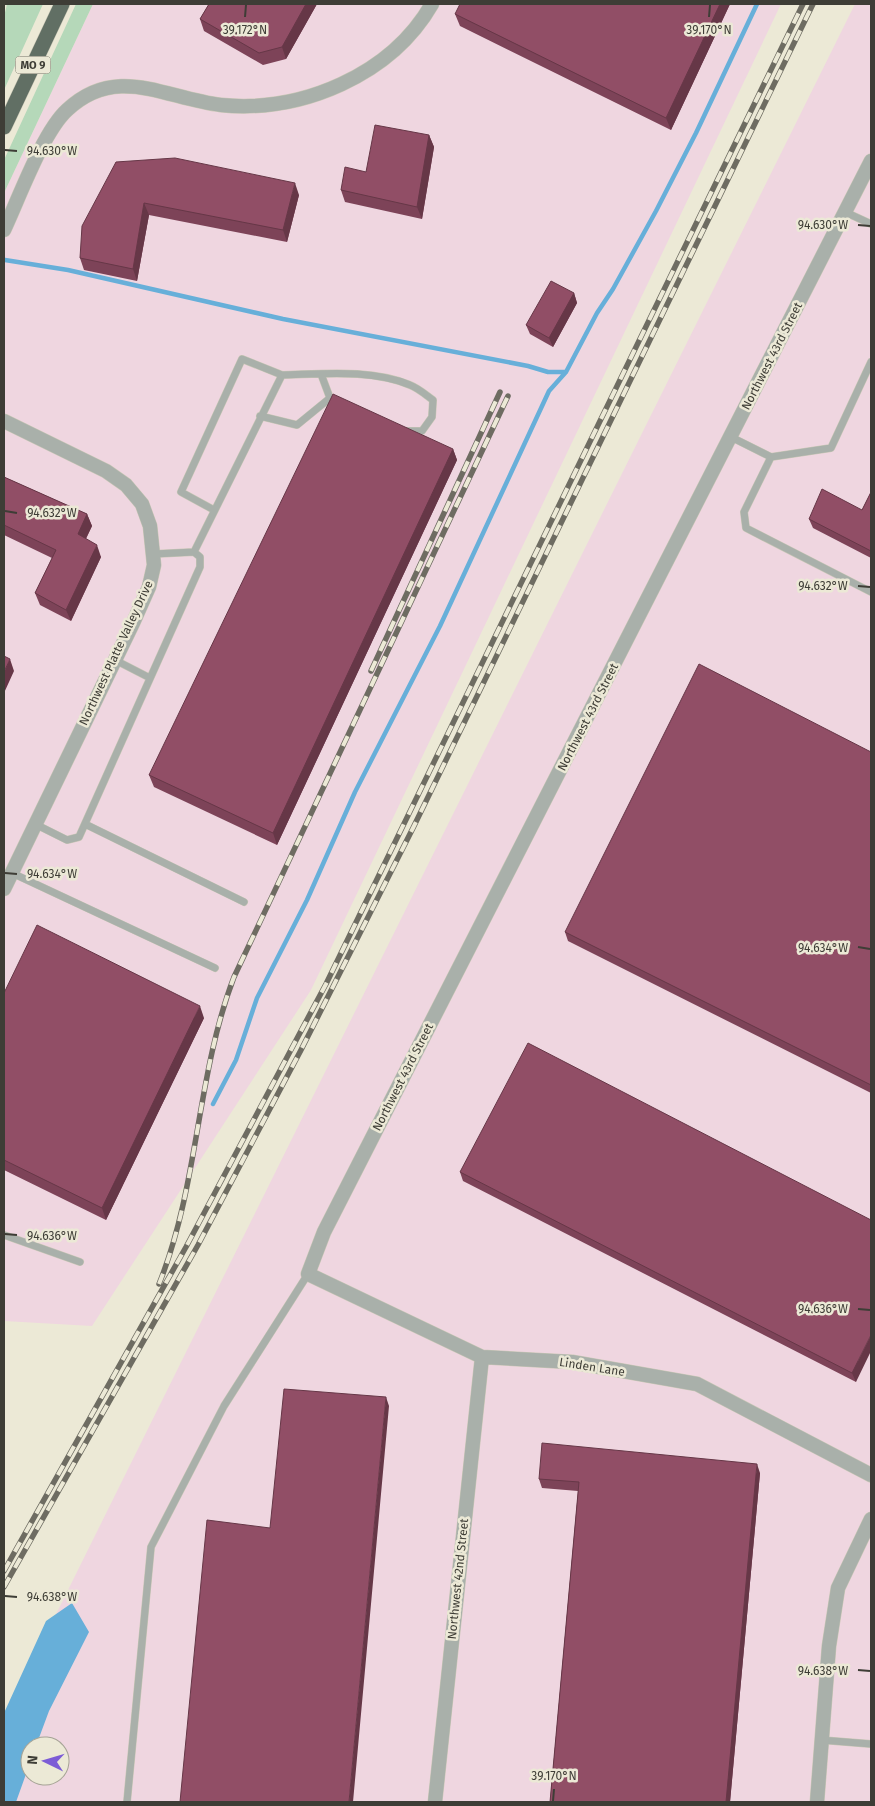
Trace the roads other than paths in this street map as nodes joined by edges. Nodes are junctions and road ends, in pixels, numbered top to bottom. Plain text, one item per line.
1 (62, 4) edge
2 (432, 4) edge
3 (4, 127) edge
4 (871, 161) edge
5 (845, 212) junction
6 (871, 224) edge
7 (4, 230) edge
8 (871, 362) edge
9 (321, 374) junction
10 (282, 375) junction
11 (330, 398) junction
12 (346, 406) edge
13 (260, 416) junction
14 (4, 421) edge
15 (397, 427) edge
16 (731, 437) junction
17 (771, 457) junction
18 (214, 510) junction
19 (194, 552) junction
20 (154, 554) junction
21 (871, 592) edge
22 (115, 660) junction
23 (150, 678) junction
24 (35, 824) junction
25 (85, 824) junction
26 (12, 872) junction
27 (4, 889) edge
28 (244, 902) dead end
29 (215, 968) dead end
30 (4, 1235) edge
31 (80, 1262) dead end
32 (308, 1274) junction
33 (482, 1357) junction
34 (871, 1474) edge
35 (871, 1519) edge
36 (821, 1740) junction
37 (871, 1744) edge
38 (127, 1802) edge
39 (435, 1802) edge
40 (817, 1802) edge

1 - 3 highway, MO 9
2 - 7 street
4 - 5 street, Northwest 43rd Street
5 - 6 lane
5 - 16 street, Northwest 43rd Street
8 - 17 lane
9 - 10 lane
9 - 11 lane
9 - 15 lane
10 - 13 lane
10 - 18 lane
11 - 12 lane
11 - 13 lane
13 - 18 lane
14 - 20 street, Northwest Platte Valley Drive
16 - 17 lane
16 - 32 street, Northwest 43rd Street
17 - 21 lane
18 - 19 lane
19 - 20 lane
19 - 23 lane
20 - 22 street, Northwest Platte Valley Drive
22 - 23 lane
22 - 24 street, Northwest Platte Valley Drive
23 - 25 lane
24 - 25 lane
24 - 26 street, Northwest Platte Valley Drive
25 - 28 lane
26 - 27 street, Northwest Platte Valley Drive
26 - 29 lane
30 - 31 lane
32 - 33 street, Linden Lane
32 - 38 lane
33 - 34 street, Linden Lane
33 - 39 street, Northwest 42nd Street
35 - 36 street
36 - 37 lane
36 - 40 street

